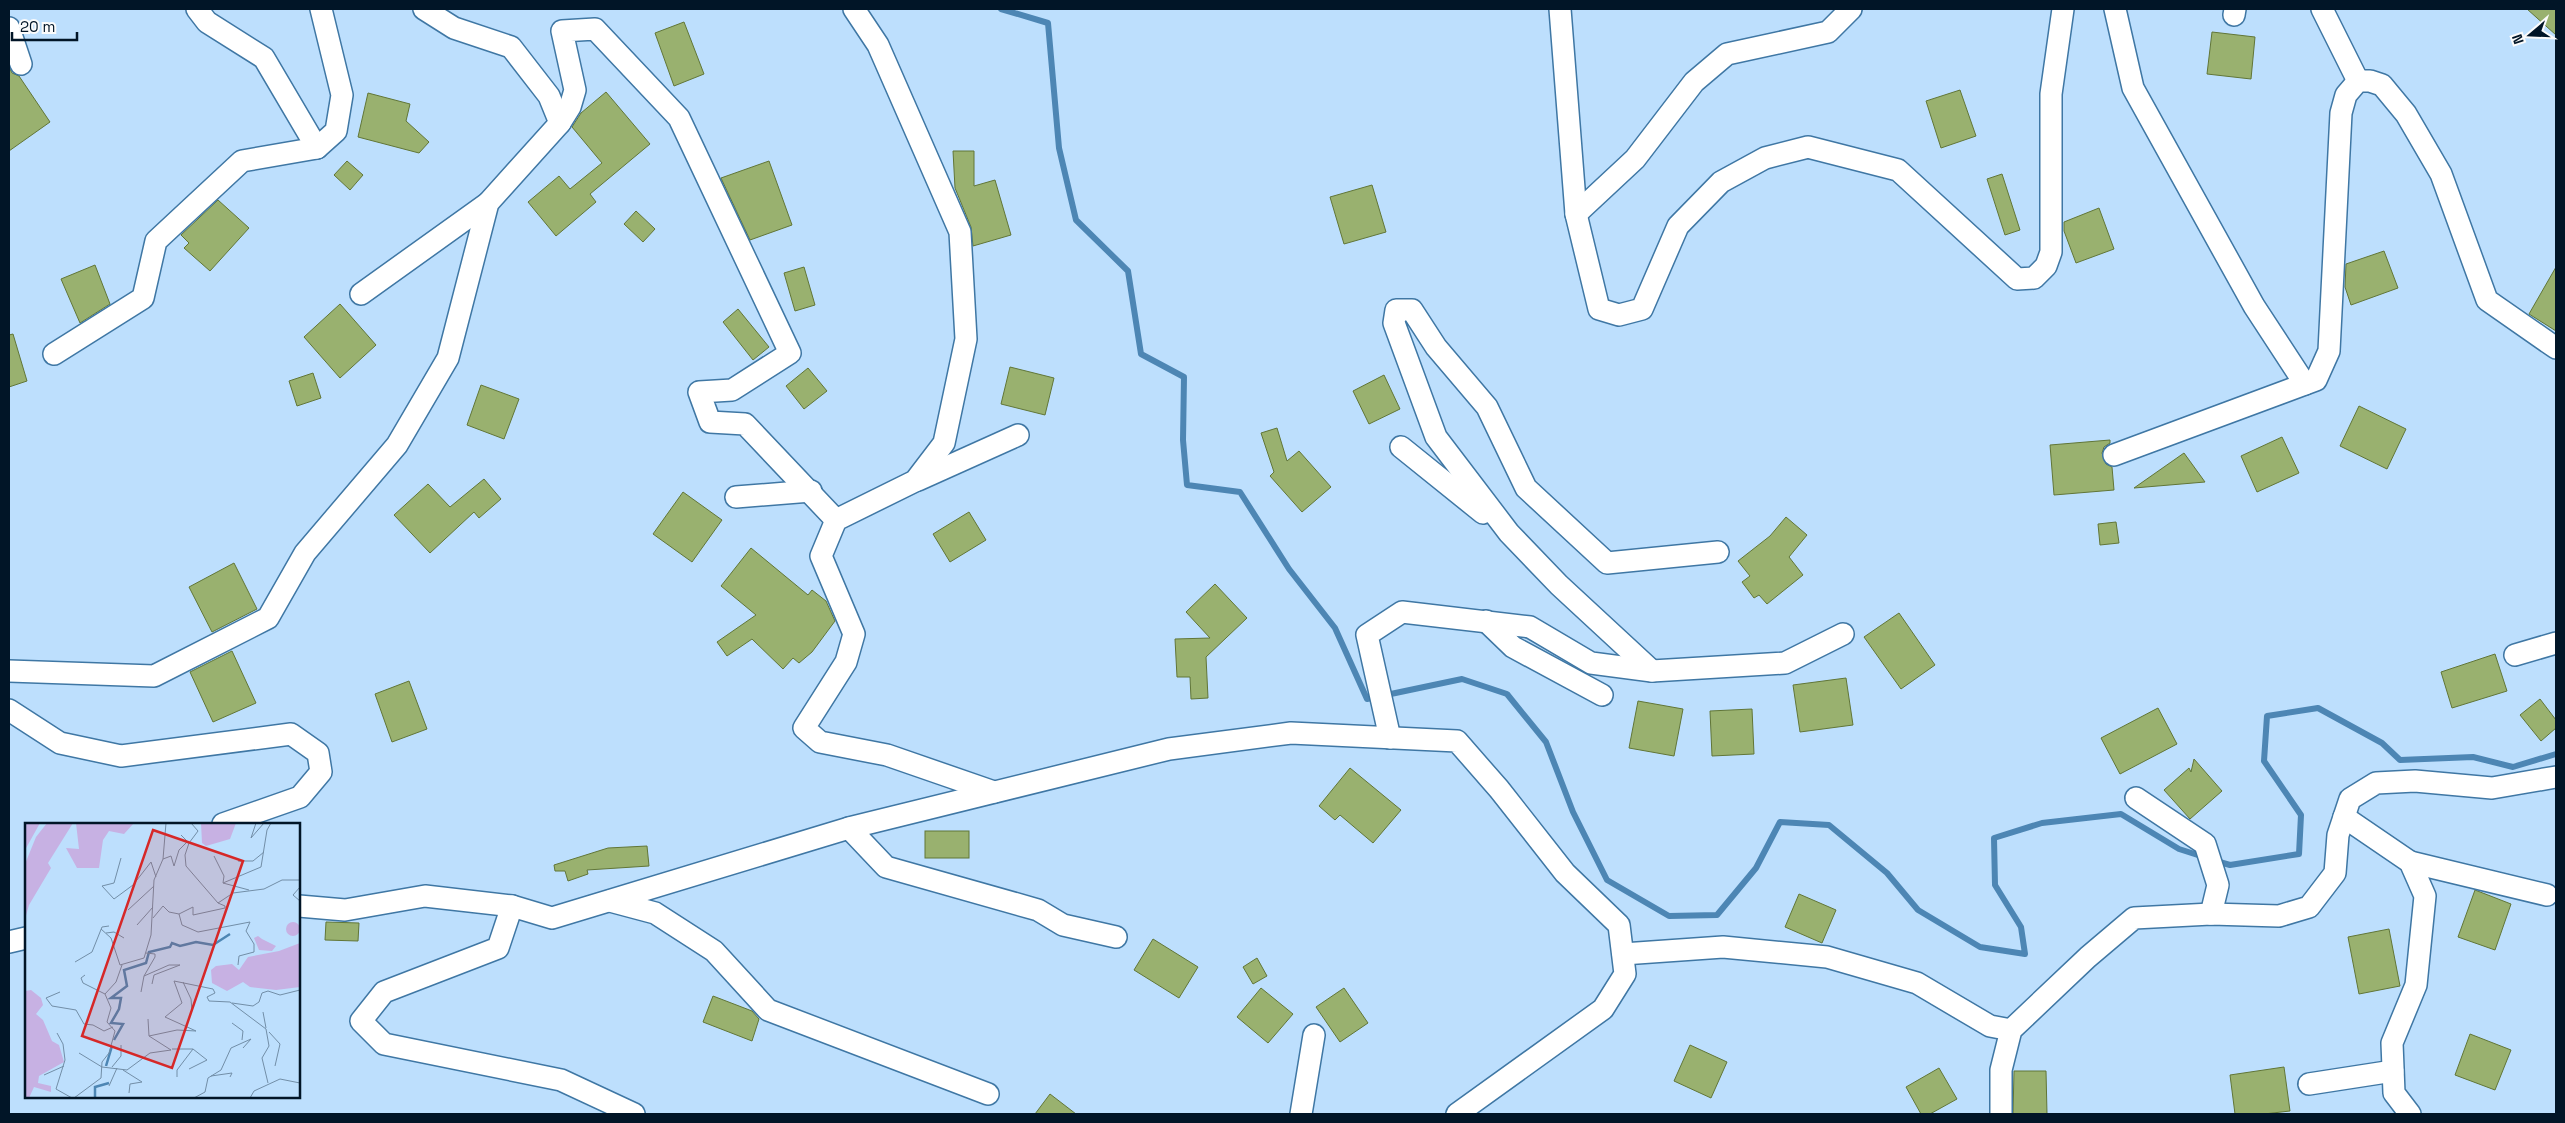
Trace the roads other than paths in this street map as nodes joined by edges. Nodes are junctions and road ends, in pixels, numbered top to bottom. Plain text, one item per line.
1 (197, 9) edge
2 (321, 9) edge
3 (424, 9) edge
4 (854, 9) edge
5 (1560, 9) edge
6 (1852, 9) edge
7 (2063, 9) edge
8 (2115, 9) edge
9 (2322, 9) edge
10 (9, 28) edge
11 (21, 64) dead end
12 (2358, 81) junction
13 (560, 123) junction
14 (317, 148) junction
15 (488, 202) junction
16 (1576, 214) junction
17 (361, 294) dead end
18 (2556, 348) edge
19 (54, 354) dead end
20 (2305, 384) junction
21 (1018, 435) dead end
22 (1401, 447) dead end
23 (2114, 455) dead end
24 (915, 481) junction
25 (811, 491) junction
26 (736, 497) dead end
27 (836, 520) junction
28 (1509, 533) junction
29 (1718, 552) dead end
30 (1486, 621) junction
31 (1842, 634) dead end
32 (2556, 643) edge
33 (2515, 655) dead end
34 (9, 671) edge
35 (1652, 671) junction
36 (1602, 694) dead end
37 (9, 710) edge
38 (1390, 738) junction
39 (2556, 778) edge
40 (994, 792) junction
41 (2136, 798) dead end
42 (2344, 817) junction
43 (225, 823) edge
44 (849, 828) junction
45 (2410, 862) junction
46 (2547, 895) dead end
47 (610, 900) junction
48 (300, 906) edge
49 (512, 906) junction
50 (2211, 914) junction
51 (25, 938) edge
52 (1116, 938) dead end
53 (9, 942) edge
54 (1623, 954) junction
55 (2011, 1030) junction
56 (1314, 1035) dead end
57 (2393, 1071) junction
58 (2309, 1084) dead end
59 (988, 1094) dead end
60 (634, 1114) edge
61 (1301, 1114) edge
62 (1457, 1114) edge
63 (2000, 1114) edge
64 (2410, 1114) edge

1 - 14 street
2 - 14 street
3 - 13 street
4 - 24 street
5 - 16 street
6 - 16 street
7 - 16 street
8 - 20 street
9 - 12 street
10 - 11 street
12 - 18 street
12 - 20 street
13 - 15 street
13 - 25 street
14 - 19 street
15 - 17 street
15 - 34 street
20 - 23 street
21 - 24 street
22 - 28 street
24 - 27 street
25 - 26 street
25 - 27 street
27 - 40 street
28 - 29 street
28 - 35 street
30 - 35 street
30 - 36 street
30 - 38 street
31 - 35 street
32 - 33 street
37 - 43 street
38 - 40 street
38 - 54 street
39 - 42 street
40 - 44 street
41 - 50 street
42 - 45 street
42 - 50 street
44 - 47 street
44 - 52 street
45 - 46 street
45 - 57 street
47 - 49 street
47 - 59 street
48 - 49 street
49 - 60 street
50 - 55 street
51 - 53 street
54 - 55 street
54 - 62 street
55 - 63 street
56 - 61 street
57 - 58 street
57 - 64 street

